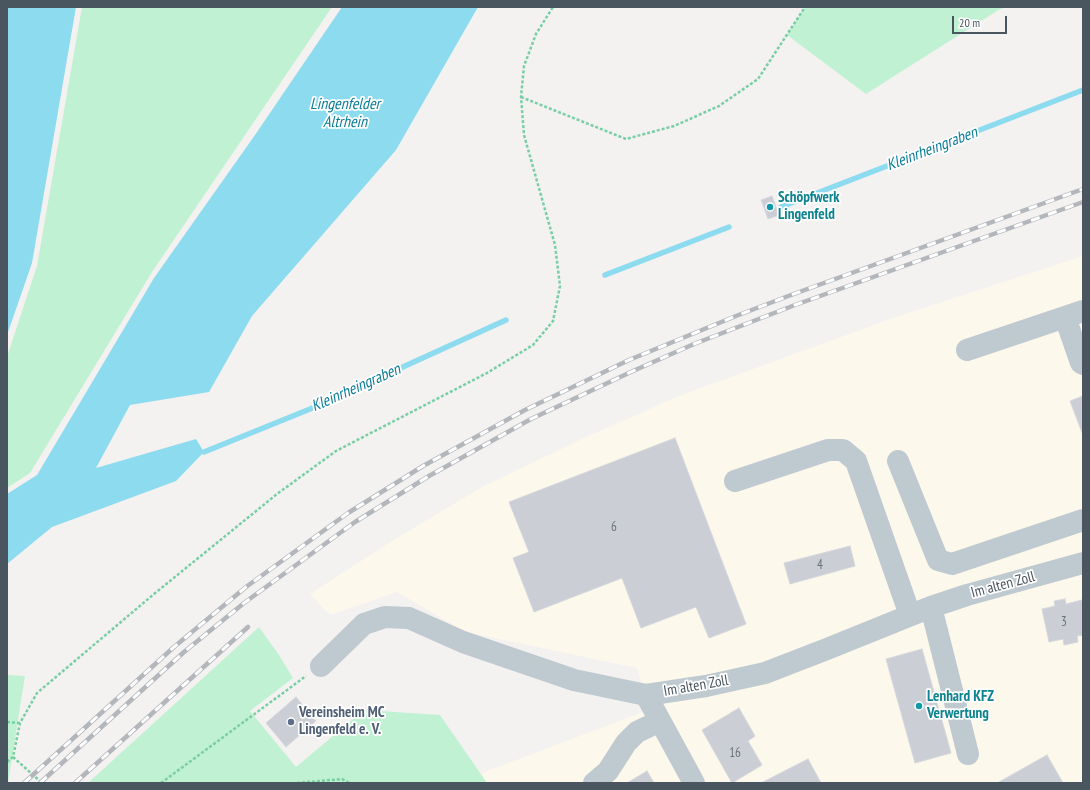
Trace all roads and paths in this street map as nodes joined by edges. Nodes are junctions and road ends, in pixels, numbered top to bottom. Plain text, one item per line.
1 (553, 7) edge
2 (805, 7) edge
3 (521, 97) junction
4 (1074, 314) edge
5 (967, 350) dead end
6 (1083, 364) edge
7 (898, 461) dead end
8 (735, 481) dead end
9 (1083, 520) edge
10 (1083, 563) edge
11 (930, 606) junction
12 (910, 615) junction
13 (321, 666) joint
14 (646, 695) junction
15 (660, 721) junction
16 (7, 722) edge
17 (20, 723) junction
18 (968, 754) dead end
19 (13, 757) junction
20 (7, 762) edge
21 (42, 783) edge
22 (161, 783) edge
23 (297, 783) edge
24 (349, 783) edge
25 (594, 783) edge
26 (694, 783) edge

1 - 3 path
2 - 3 path
3 - 17 path
4 - 5 street
4 - 6 street
7 - 9 street
8 - 12 street
10 - 11 street, Im alten Zoll
11 - 12 street, Im alten Zoll
11 - 18 street
12 - 14 street, Im alten Zoll
13 - 14 street, Im alten Zoll
13 - 22 path
14 - 15 street
15 - 25 street
15 - 26 street
16 - 17 path
17 - 19 path
19 - 20 path
19 - 21 path
23 - 24 path

